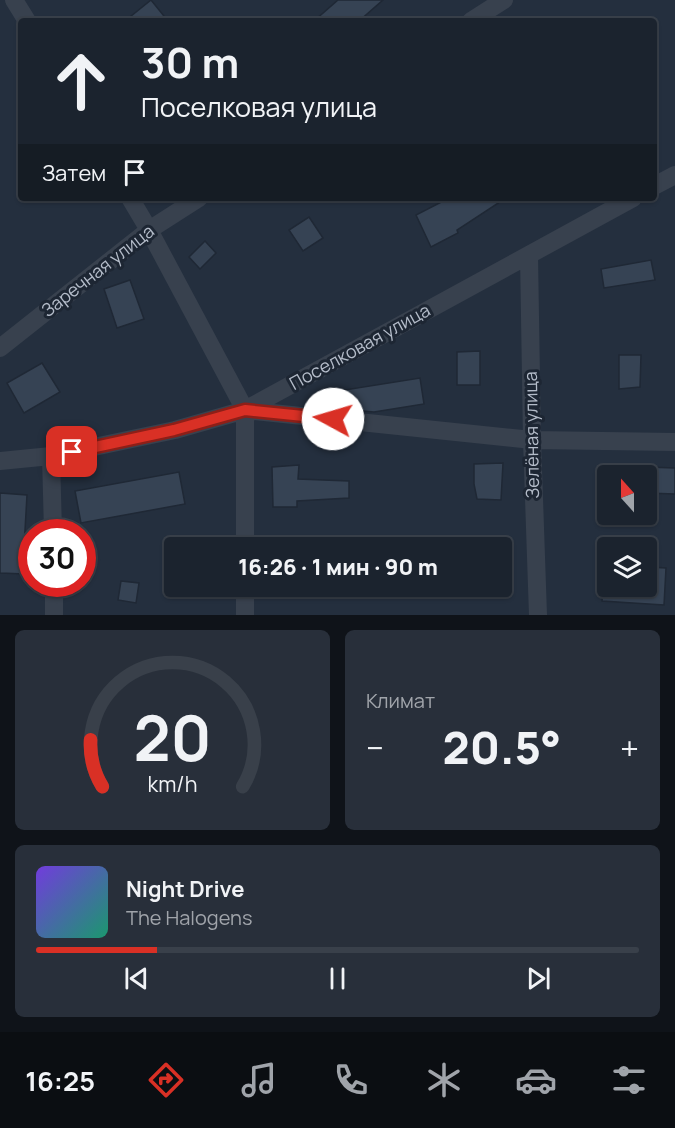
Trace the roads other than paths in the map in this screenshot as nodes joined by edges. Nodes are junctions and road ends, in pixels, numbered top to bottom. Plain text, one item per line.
1 (14, 0) edge
2 (504, 0) edge
3 (25, 18) edge
4 (476, 18) edge
5 (675, 175) edge
6 (657, 184) edge
7 (132, 201) edge
8 (194, 201) edge
9 (628, 201) edge
10 (149, 230) junction
11 (529, 255) junction
12 (0, 348) edge
13 (245, 410) junction
14 (532, 441) junction
15 (675, 442) edge
16 (51, 456) junction
17 (0, 461) edge
18 (53, 519) edge
19 (245, 537) edge
20 (54, 597) edge
21 (245, 597) edge
22 (54, 615) edge
23 (245, 615) edge
24 (538, 615) edge

1 - 3 street
2 - 4 street
5 - 6 street
7 - 10 street
8 - 10 street, Заречная улица
9 - 11 street, Поселковая улица
10 - 12 street, Заречная улица
10 - 13 street
11 - 13 street, Поселковая улица
11 - 14 street, Зелёная улица
13 - 14 street
13 - 16 street, Поселковая улица
13 - 19 street
14 - 15 street
14 - 24 street, Зелёная улица
16 - 17 street, Поселковая улица
16 - 18 street
20 - 22 street
21 - 23 street

